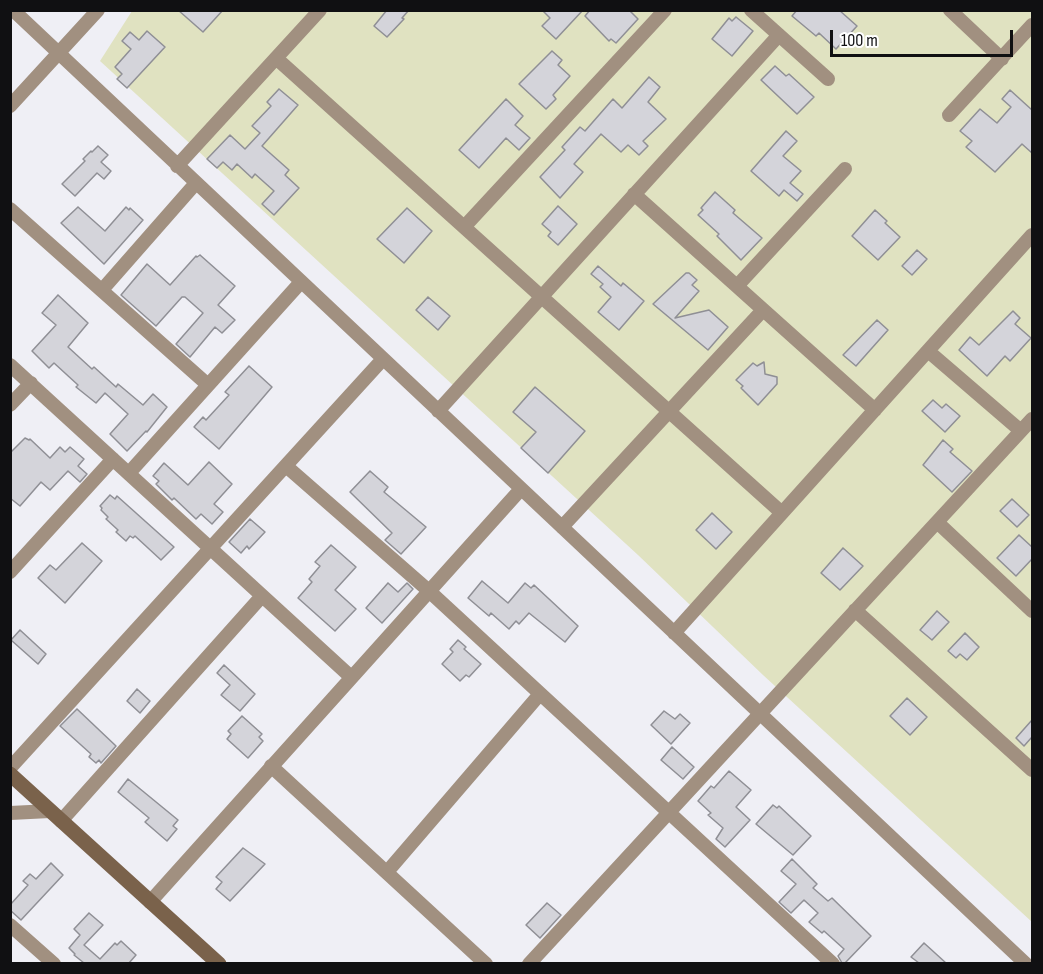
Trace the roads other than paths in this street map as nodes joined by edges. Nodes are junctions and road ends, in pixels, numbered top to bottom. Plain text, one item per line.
1 (13, 10) edge
2 (98, 10) edge
3 (320, 10) edge
4 (664, 10) edge
5 (751, 10) edge
6 (950, 10) edge
7 (1032, 25) edge
8 (779, 36) junction
9 (58, 54) junction
10 (276, 58) junction
11 (1002, 58) junction
12 (828, 80) dead end
13 (10, 106) edge
14 (949, 115) dead end
15 (177, 166) junction
16 (845, 169) dead end
17 (196, 183) junction
18 (634, 194) junction
19 (10, 209) edge
20 (465, 226) junction
21 (1032, 235) edge
22 (302, 282) junction
23 (737, 286) junction
24 (102, 290) junction
25 (542, 297) junction
26 (764, 310) junction
27 (928, 351) junction
28 (383, 359) junction
29 (10, 365) edge
30 (31, 383) junction
31 (208, 385) junction
32 (10, 405) edge
33 (875, 410) junction
34 (438, 411) junction
35 (669, 412) junction
36 (1032, 419) edge
37 (1022, 431) junction
38 (113, 459) junction
39 (286, 466) junction
40 (129, 473) junction
41 (521, 489) junction
42 (782, 513) junction
43 (937, 522) junction
44 (562, 527) junction
45 (210, 549) junction
46 (10, 572) edge
47 (429, 591) junction
48 (262, 596) junction
49 (1030, 604) edge
50 (855, 610) junction
51 (674, 633) junction
52 (351, 677) junction
53 (540, 694) junction
54 (759, 713) junction
55 (272, 766) junction
56 (10, 768) edge
57 (1032, 770) edge
58 (10, 774) edge
59 (10, 813) edge
60 (668, 813) junction
61 (56, 816) junction
62 (387, 872) junction
63 (150, 902) junction
64 (10, 925) edge
65 (1026, 960) edge
66 (54, 963) edge
67 (219, 963) edge
68 (486, 963) edge
69 (529, 963) edge
70 (833, 963) edge

1 - 9 street
2 - 9 street
3 - 10 street
4 - 20 street
5 - 8 street
6 - 11 street
7 - 11 street
8 - 12 street
8 - 18 street
9 - 13 street
9 - 15 street
10 - 15 street
10 - 20 street
11 - 14 street
15 - 17 street
16 - 23 street
17 - 22 street
17 - 24 street
18 - 23 street
18 - 25 street
19 - 24 street
20 - 25 street
21 - 27 street
22 - 28 street
22 - 31 street
23 - 26 street
24 - 31 street
25 - 34 street
25 - 35 street
26 - 33 street
26 - 35 street
27 - 33 street
27 - 37 street
28 - 34 street
28 - 39 street
29 - 30 street
30 - 32 street
30 - 38 street
31 - 40 street
33 - 42 street
34 - 41 street
35 - 42 street
35 - 44 street
36 - 37 street
37 - 43 street
38 - 40 street
38 - 46 street
39 - 45 street
39 - 47 street
40 - 45 street
41 - 44 street
41 - 47 street
42 - 51 street
43 - 49 street
43 - 50 street
44 - 51 street
45 - 48 street
45 - 56 street
47 - 52 street
47 - 53 street
48 - 52 street
48 - 61 street
50 - 54 street
50 - 57 street
51 - 54 street
52 - 55 street
53 - 60 street
53 - 62 street
54 - 60 street
54 - 65 street
55 - 62 street
55 - 63 street
58 - 61 street
59 - 61 street
60 - 69 street
60 - 70 street
61 - 63 street
62 - 68 street
63 - 67 street
64 - 66 street

